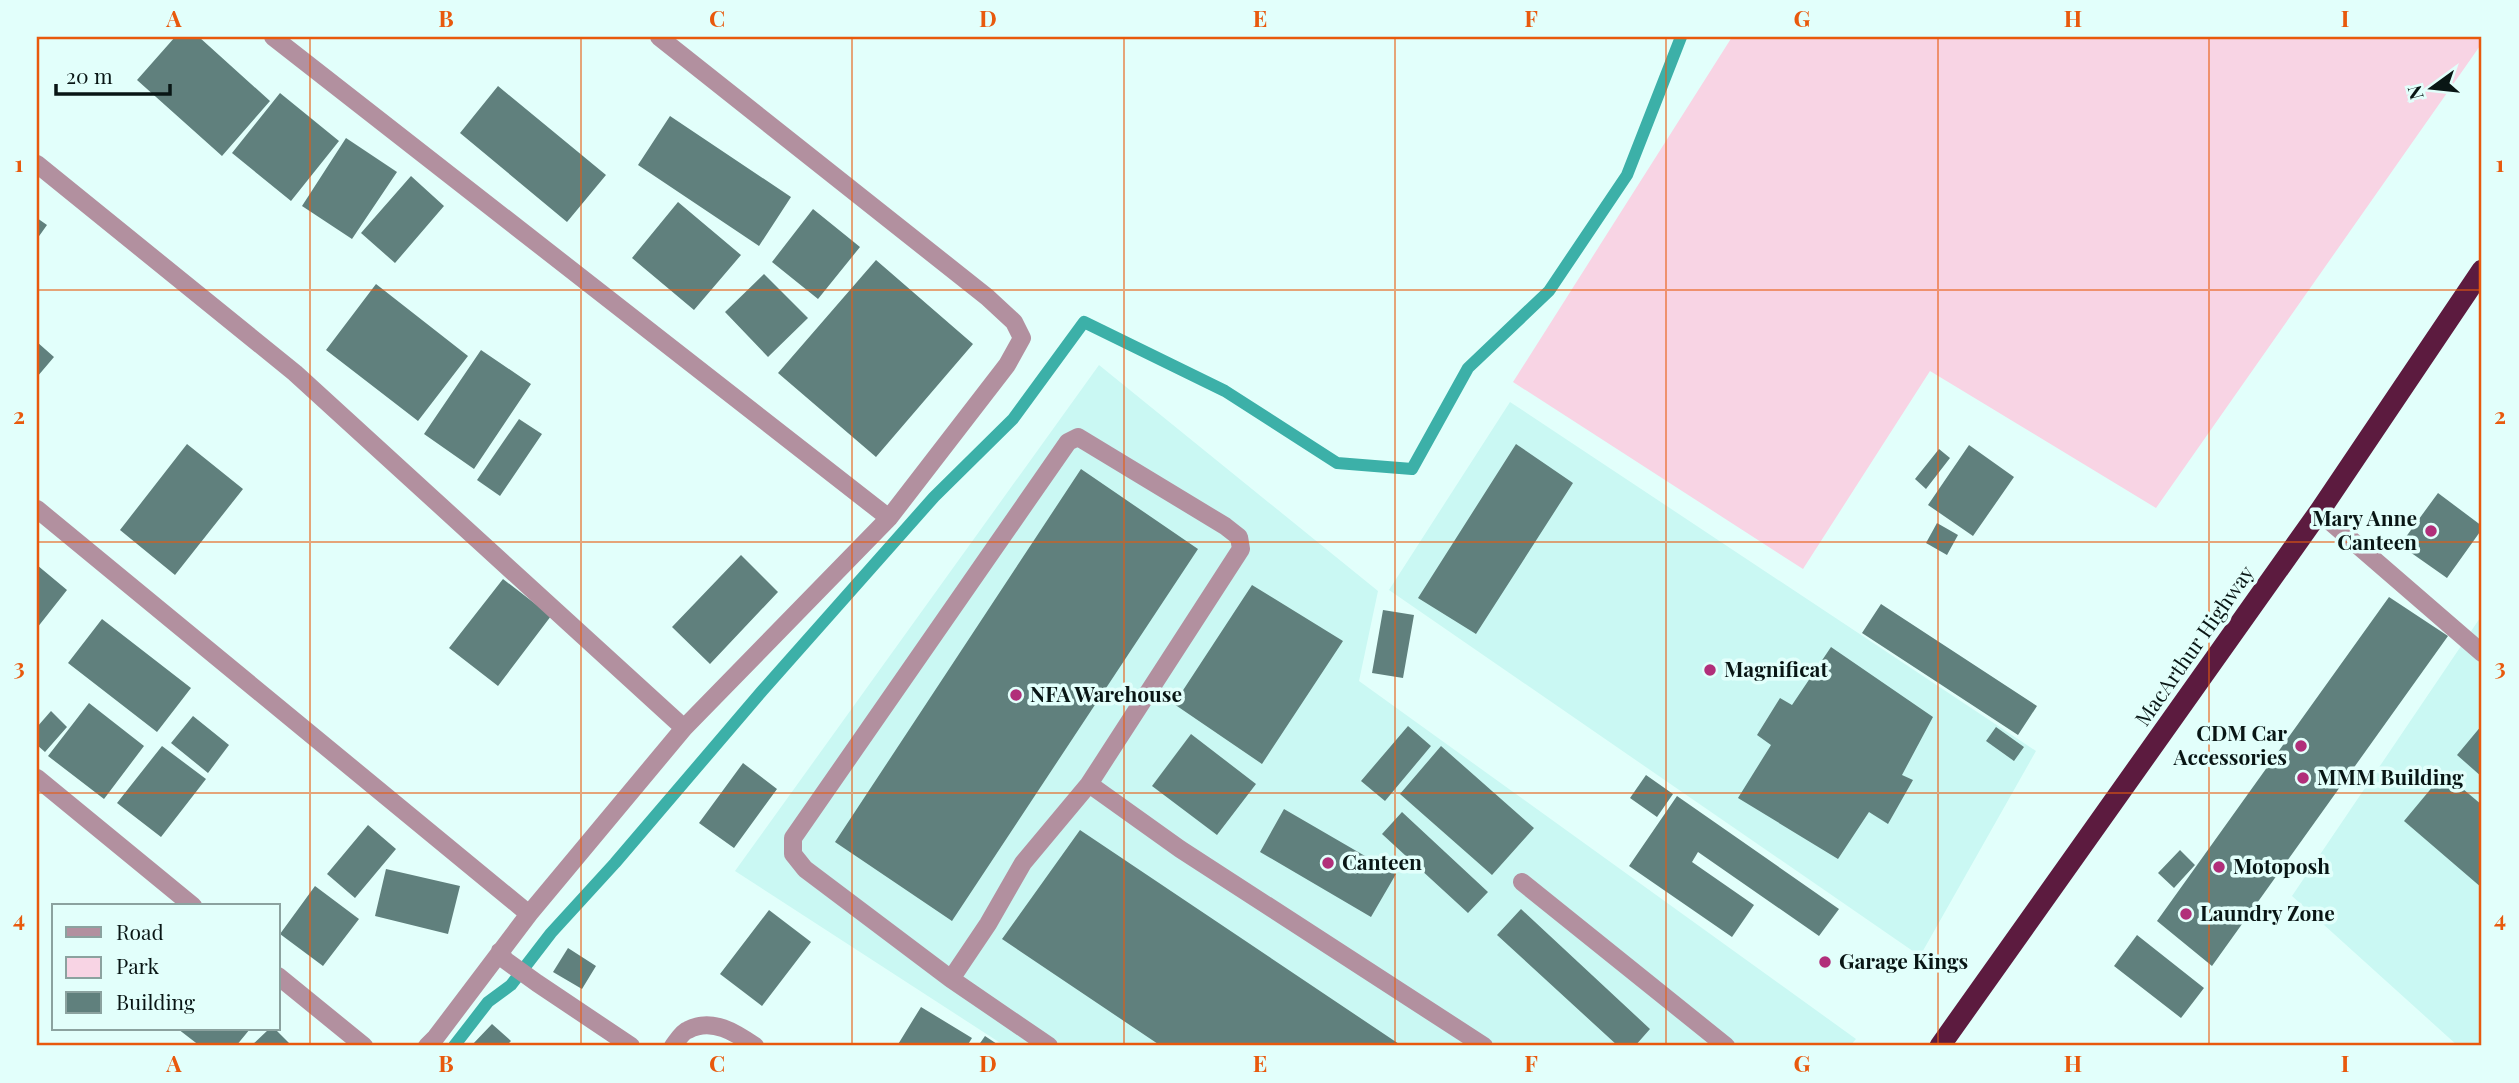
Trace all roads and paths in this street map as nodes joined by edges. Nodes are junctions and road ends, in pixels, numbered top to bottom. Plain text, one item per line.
1 (273, 37) edge
2 (659, 37) edge
3 (37, 164) edge
4 (2482, 270) edge
5 (37, 509) edge
6 (2319, 512) junction
7 (889, 518) junction
8 (2482, 653) edge
9 (684, 728) junction
10 (37, 778) edge
11 (1089, 784) junction
12 (1522, 882) dead end
13 (191, 904) edge
14 (529, 914) junction
15 (502, 955) junction
16 (280, 978) edge
17 (951, 979) junction
18 (364, 1046) edge
19 (426, 1046) edge
20 (631, 1046) edge
21 (673, 1046) edge
22 (755, 1046) edge
23 (1049, 1046) edge
24 (1484, 1046) edge
25 (1726, 1046) edge
26 (1940, 1046) edge

1 - 7 street
2 - 7 street
3 - 9 street
4 - 6 highway, MacArthur Highway
5 - 14 street
6 - 8 street
6 - 26 highway, MacArthur Highway
7 - 9 street
9 - 14 street
10 - 13 street
11 - 17 street
11 - 17 street
11 - 24 street
12 - 25 street
14 - 15 street
15 - 19 street
15 - 20 street
16 - 18 street
17 - 23 street
21 - 22 street

